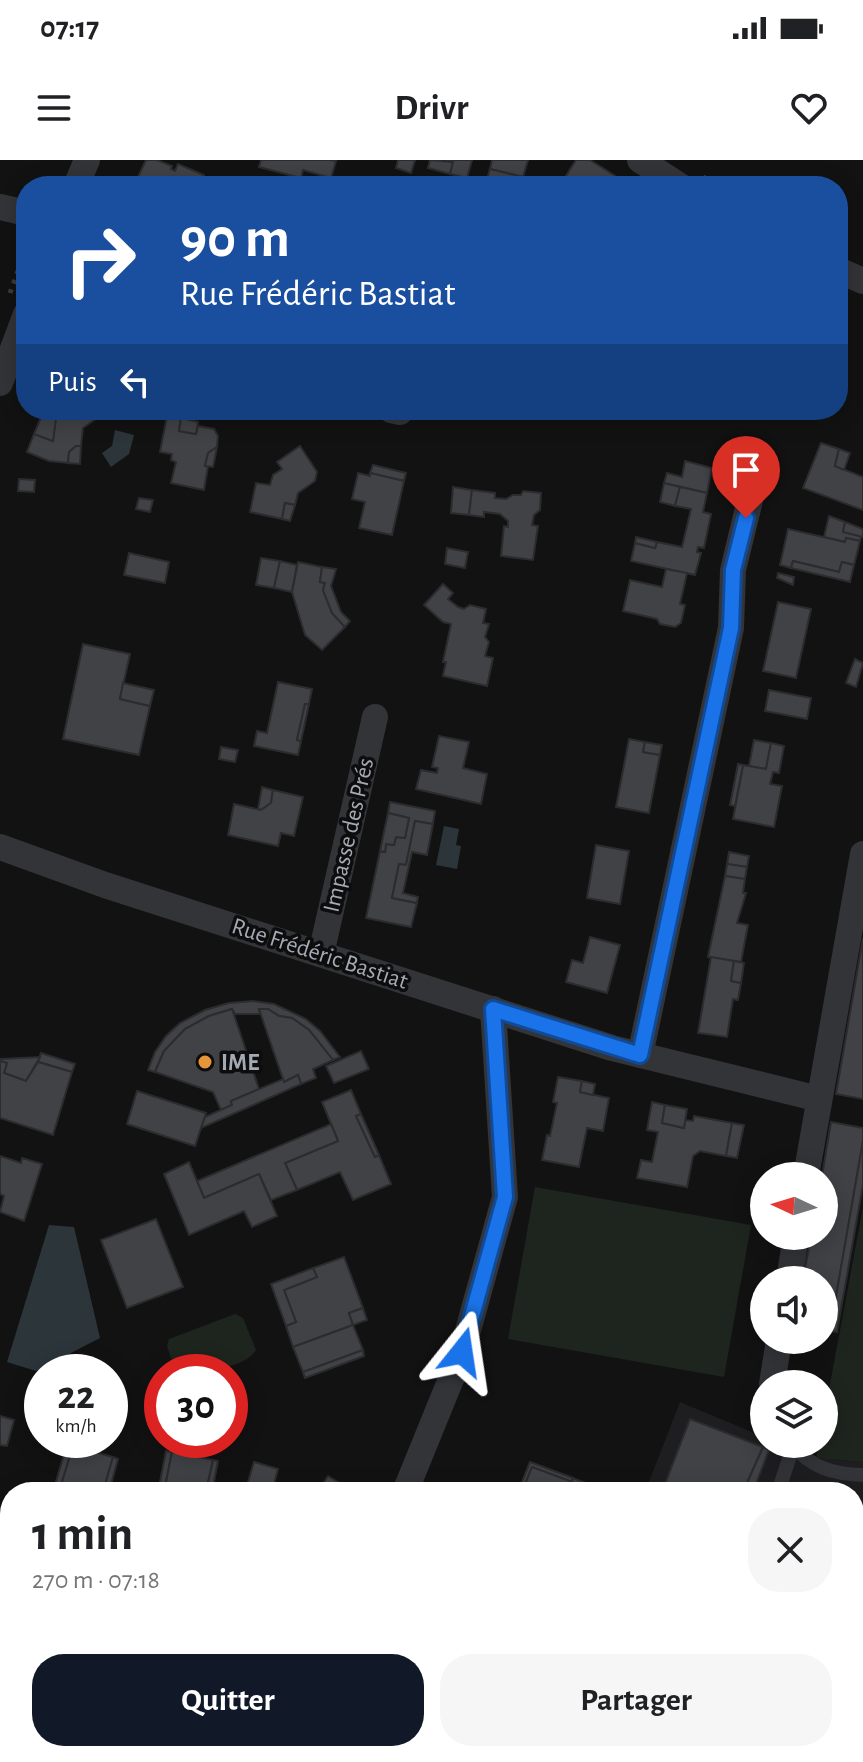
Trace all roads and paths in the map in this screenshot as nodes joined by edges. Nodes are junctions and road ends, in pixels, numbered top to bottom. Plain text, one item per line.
1 (640, 160) edge
2 (665, 176) edge
3 (16, 310) edge
4 (0, 383) edge
5 (752, 492) dead end
6 (375, 717) dead end
7 (0, 847) edge
8 (863, 854) edge
9 (321, 954) junction
10 (493, 1009) junction
11 (640, 1055) junction
12 (819, 1099) junction
13 (808, 1162) edge
14 (788, 1458) edge
15 (807, 1458) edge
16 (863, 1475) edge
17 (409, 1482) edge
18 (781, 1482) edge

1 - 2 street
3 - 4 street
5 - 11 street
6 - 9 street, Impasse des Prés
7 - 9 street, Rue Frédéric Bastiat
8 - 12 street
9 - 10 street, Rue Frédéric Bastiat
10 - 11 street, Rue Frédéric Bastiat
10 - 17 street
11 - 12 street, Rue Frédéric Bastiat
12 - 13 street
14 - 18 lane
15 - 16 lane

